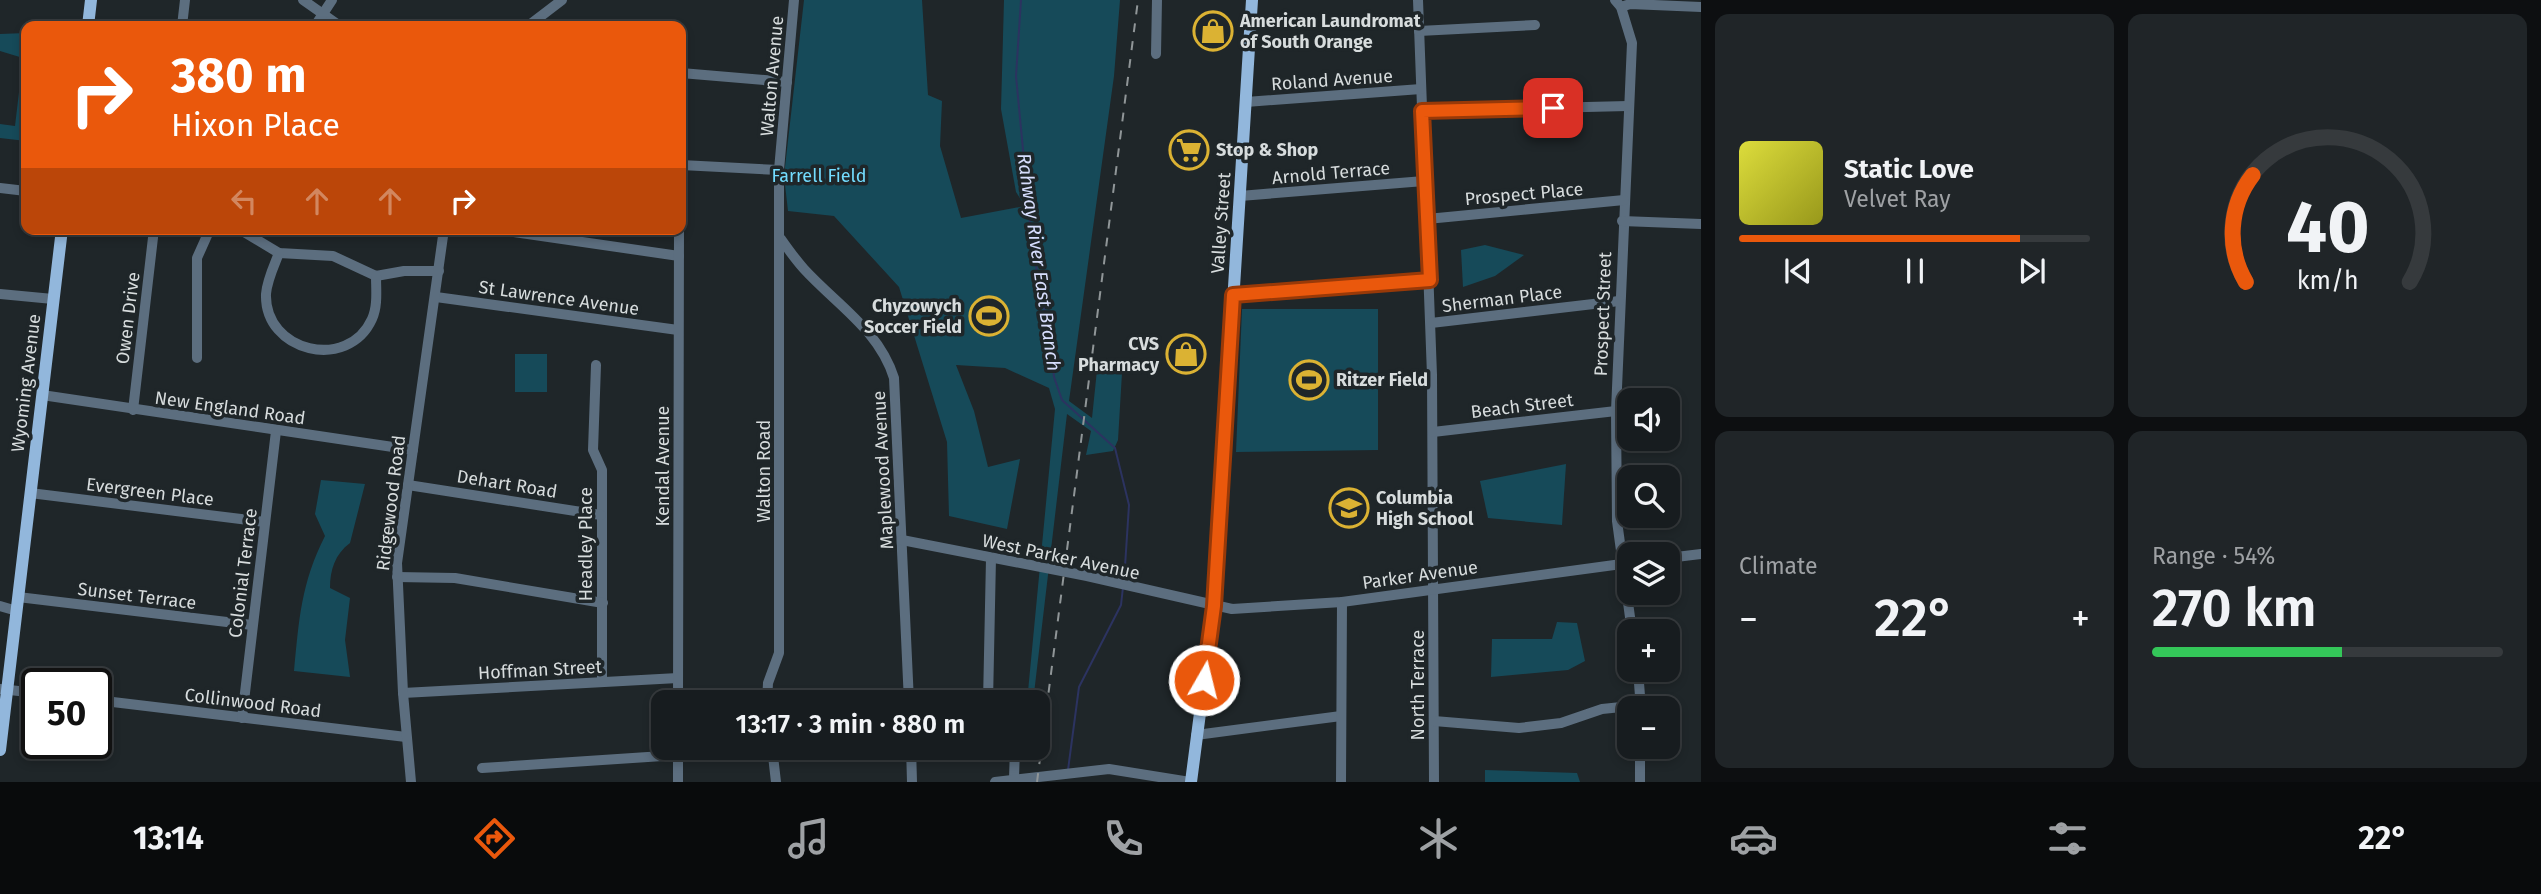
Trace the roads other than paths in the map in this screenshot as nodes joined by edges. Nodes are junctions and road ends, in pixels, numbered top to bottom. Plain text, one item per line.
1 (91, 0) edge
2 (185, 0) edge
3 (303, 0) edge
4 (332, 0) edge
5 (562, 0) edge
6 (794, 0) edge
7 (1157, 0) edge
8 (1252, 0) edge
9 (1418, 0) edge
10 (1657, 3) edge
11 (1618, 4) edge
12 (1701, 7) edge
13 (323, 16) junction
14 (89, 21) edge
15 (183, 21) edge
16 (319, 21) edge
17 (332, 21) edge
18 (535, 21) edge
19 (1535, 25) dead end
20 (1419, 31) junction
21 (1156, 54) dead end
22 (686, 73) edge
23 (788, 82) junction
24 (1421, 89) junction
25 (1246, 102) junction
26 (1629, 106) junction
27 (1422, 111) junction
28 (686, 165) edge
29 (779, 170) junction
30 (1424, 181) junction
31 (0, 188) edge
32 (21, 190) edge
33 (1240, 196) junction
34 (1624, 200) junction
35 (1427, 219) junction
36 (1622, 221) junction
37 (1701, 224) edge
38 (61, 235) edge
39 (153, 235) edge
40 (207, 235) edge
41 (249, 235) edge
42 (443, 235) edge
43 (535, 235) edge
44 (679, 235) edge
45 (780, 238) junction
46 (279, 253) junction
47 (679, 256) junction
48 (439, 271) junction
49 (376, 276) junction
50 (1430, 280) junction
51 (0, 294) edge
52 (1233, 295) junction
53 (436, 297) junction
54 (53, 299) junction
55 (1619, 302) junction
56 (1431, 323) junction
57 (678, 330) junction
58 (197, 358) dead end
59 (596, 365) dead end
60 (42, 395) junction
61 (133, 410) junction
62 (1616, 411) junction
63 (276, 431) junction
64 (1433, 432) junction
65 (413, 450) junction
66 (408, 485) junction
67 (30, 493) junction
68 (601, 515) junction
69 (265, 522) junction
70 (902, 540) junction
71 (1622, 542) edge
72 (1701, 554) edge
73 (1680, 557) edge
74 (991, 558) junction
75 (1617, 564) edge
76 (397, 577) junction
77 (1433, 589) junction
78 (1342, 602) junction
79 (603, 603) junction
80 (17, 604) junction
81 (0, 606) edge
82 (1214, 606) junction
83 (252, 625) junction
84 (678, 678) junction
85 (602, 682) junction
86 (4, 689) edge
87 (678, 690) edge
88 (768, 690) edge
89 (908, 690) edge
90 (988, 690) edge
91 (403, 693) junction
92 (112, 702) edge
93 (1617, 708) edge
94 (1341, 716) junction
95 (242, 718) junction
96 (1434, 721) junction
97 (1196, 735) junction
98 (406, 737) junction
99 (0, 750) edge
100 (651, 753) edge
101 (1640, 759) edge
102 (678, 760) edge
103 (773, 760) edge
104 (911, 760) edge
105 (1015, 760) edge
106 (482, 768) dead end
107 (1052, 778) edge
108 (1014, 779) junction
109 (411, 782) edge
110 (678, 782) edge
111 (776, 782) edge
112 (912, 782) edge
113 (995, 782) edge
114 (1191, 782) edge
115 (1341, 782) edge
116 (1434, 782) edge
117 (1640, 782) edge

1 - 14 main road
2 - 15 street
3 - 13 street
4 - 13 street
5 - 18 street
6 - 23 street, Walton Avenue
7 - 21 street
8 - 25 main road, Valley Street
9 - 20 street, North Terrace
10 - 11 street
10 - 12 street
11 - 26 street, Prospect Street
13 - 16 street
13 - 17 street
19 - 20 street
20 - 24 street, North Terrace
22 - 23 street
23 - 29 street, Walton Avenue
24 - 25 street, Roland Avenue
24 - 27 street, North Terrace
25 - 33 main road, Valley Street
26 - 27 street
26 - 34 street, Prospect Street
27 - 30 street, North Terrace
28 - 29 street
29 - 45 street, Walton Avenue
30 - 33 street, Arnold Terrace
30 - 35 street, North Terrace
31 - 32 street
33 - 52 main road, Valley Street
34 - 35 street, Prospect Place
34 - 36 street, Prospect Street
35 - 50 street, North Terrace
36 - 37 street
36 - 55 street, Prospect Street
38 - 54 main road, Wyoming Avenue
39 - 61 street, Owen Drive
40 - 58 street
41 - 46 street
42 - 48 street, Ridgewood Road
43 - 47 street
44 - 47 street, Kendal Avenue
45 - 70 street, Maplewood Avenue
45 - 88 street, Walton Road
46 - 49 street
46 - 49 street
47 - 57 street, Kendal Avenue
48 - 49 street
48 - 53 street, Ridgewood Road
50 - 52 street
50 - 56 street, North Terrace
51 - 54 street
52 - 82 main road, Valley Street
53 - 57 street, St Lawrence Avenue
53 - 65 street, Ridgewood Road
54 - 60 main road, Wyoming Avenue
55 - 56 street, Sherman Place
55 - 62 street, Prospect Street
56 - 64 street, North Terrace
57 - 84 street, Kendal Avenue
59 - 68 street, Headley Place
60 - 61 street, New England Road
60 - 67 main road, Wyoming Avenue
61 - 63 street, New England Road
62 - 64 street, Beach Street
62 - 71 street, Prospect Street
63 - 65 street, New England Road
63 - 69 street, Colonial Terrace
64 - 77 street, North Terrace
65 - 66 street, Ridgewood Road
66 - 68 street, Dehart Road
66 - 76 street, Ridgewood Road
67 - 69 street, Evergreen Place
67 - 80 main road, Wyoming Avenue
68 - 79 street, Headley Place
69 - 83 street, Colonial Terrace
70 - 74 street, West Parker Avenue
70 - 89 street, Maplewood Avenue
72 - 73 street
74 - 82 street, West Parker Avenue
74 - 90 street
75 - 77 street, Parker Avenue
76 - 79 street
76 - 91 street, Ridgewood Road
77 - 78 street, Parker Avenue
77 - 96 street, North Terrace
78 - 82 street, Parker Avenue
78 - 94 street
79 - 85 street, Headley Place
80 - 81 street, Sunset Terrace
80 - 83 street, Sunset Terrace
80 - 86 main road, Wyoming Avenue
82 - 97 main road, Valley Street
83 - 95 street, Colonial Terrace
84 - 85 street, Hoffman Street
84 - 87 street, Kendal Avenue
85 - 91 street, Hoffman Street
86 - 99 main road, Wyoming Avenue
91 - 98 street, Ridgewood Road
92 - 95 street, Collinwood Road
93 - 96 street
94 - 97 street
94 - 115 street
95 - 98 street, Collinwood Road
96 - 116 street, North Terrace
97 - 114 main road, Valley Street
98 - 109 street, Ridgewood Road
100 - 106 street
101 - 117 street
102 - 110 street
103 - 111 street
104 - 112 street
105 - 108 street
107 - 108 street
107 - 114 street
108 - 113 street

